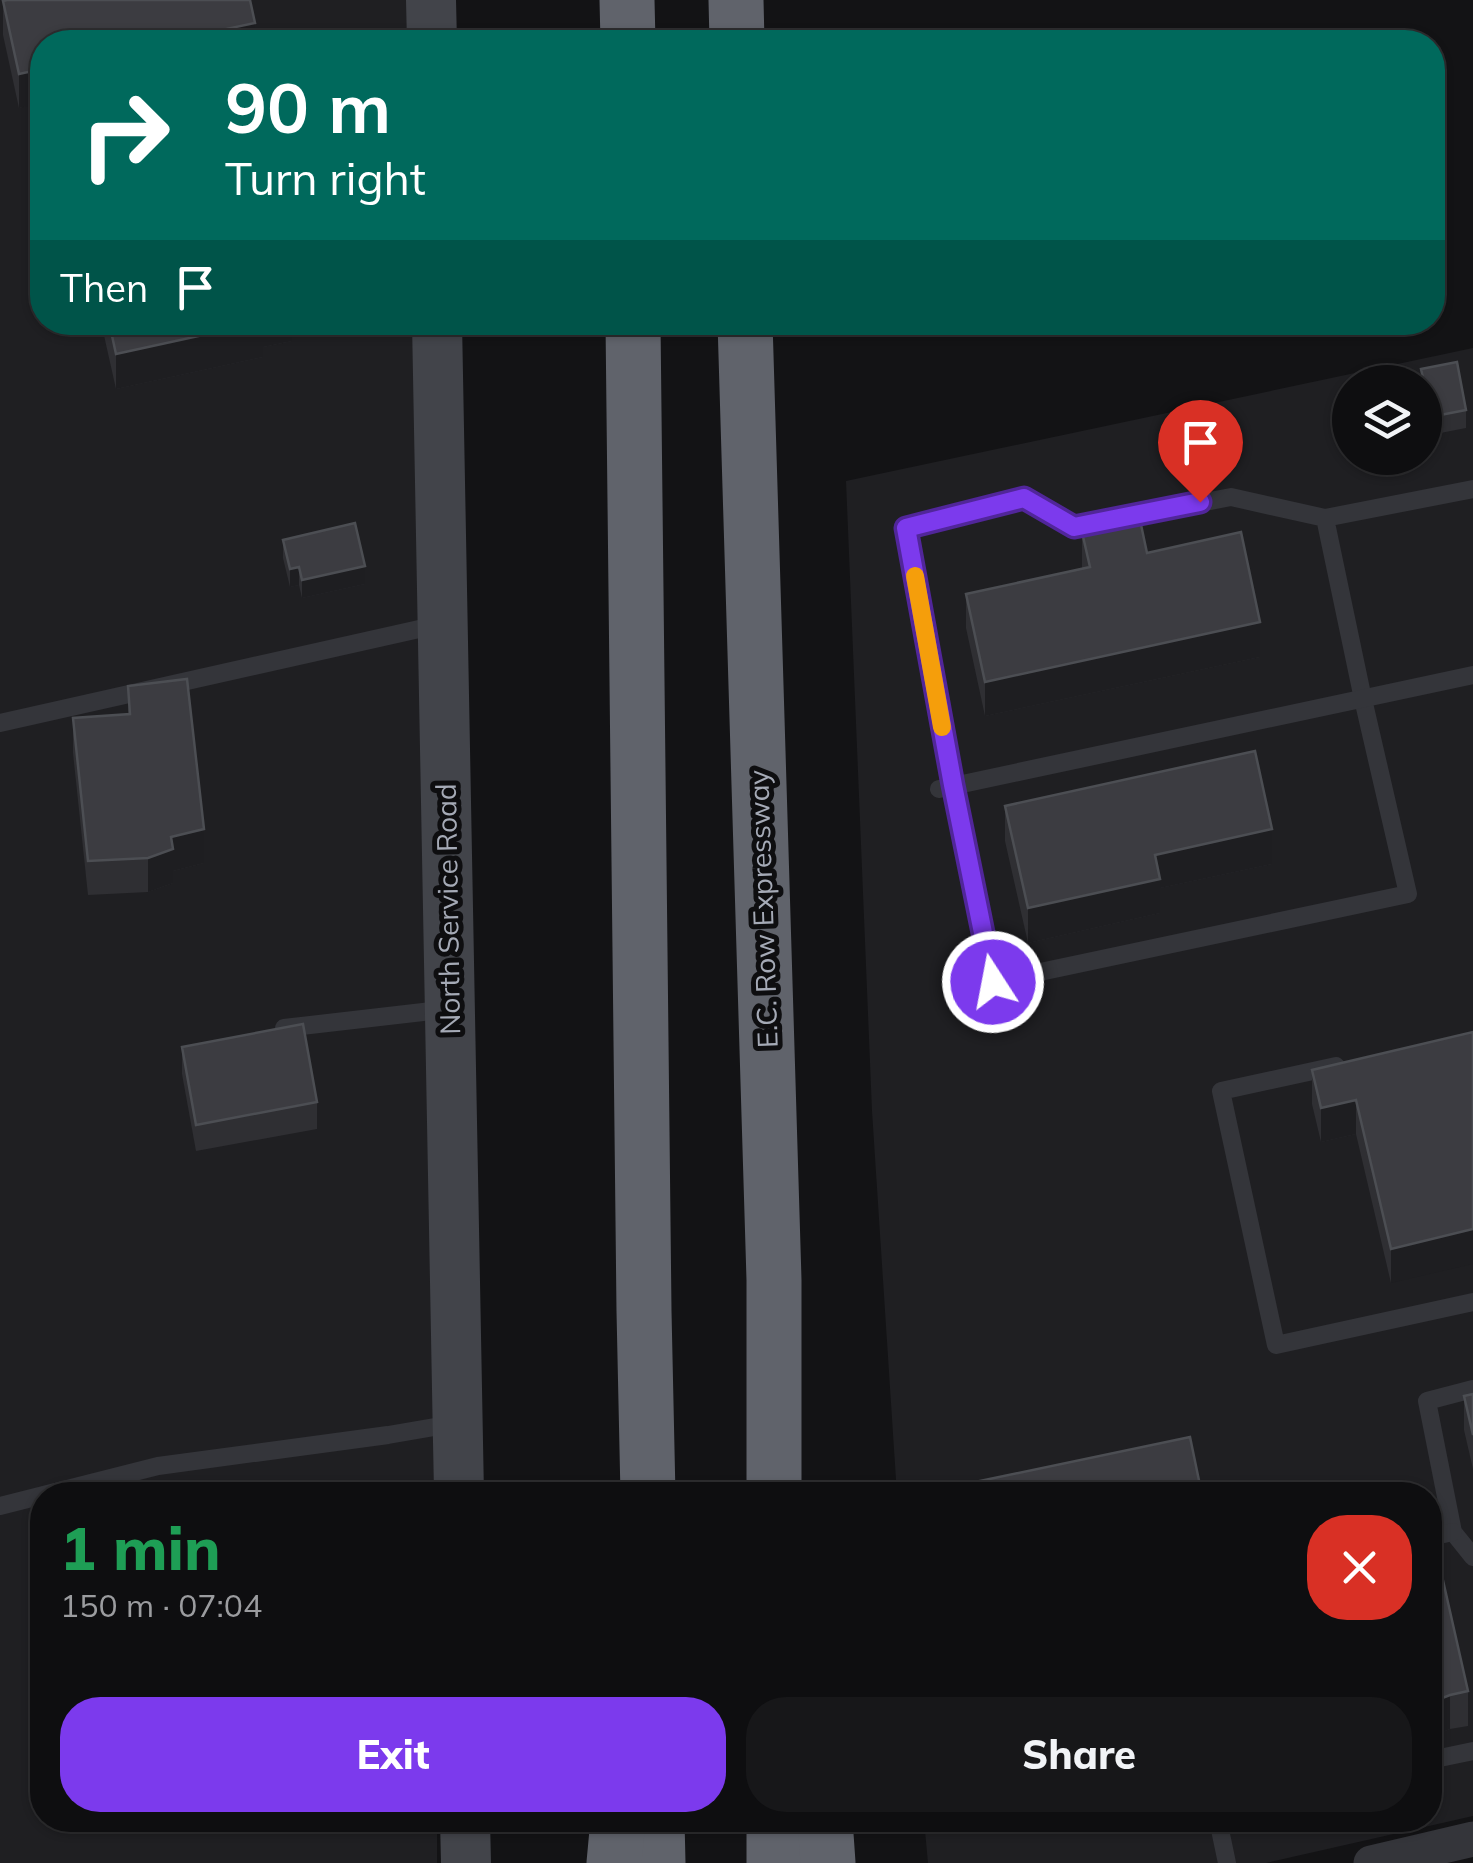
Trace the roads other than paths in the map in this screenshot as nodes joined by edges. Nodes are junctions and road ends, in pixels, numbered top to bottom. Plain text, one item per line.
1 (431, 0) edge
2 (627, 0) edge
3 (736, 0) edge
4 (432, 30) edge
5 (628, 30) edge
6 (737, 30) edge
7 (437, 335) edge
8 (633, 335) edge
9 (745, 335) edge
10 (1473, 489) edge
11 (1325, 518) junction
12 (443, 624) junction
13 (1473, 675) edge
14 (1362, 699) junction
15 (0, 723) edge
16 (946, 787) junction
17 (450, 1009) junction
18 (284, 1028) edge
19 (1357, 1061) edge
20 (774, 1280) junction
21 (1473, 1302) edge
22 (644, 1310) junction
23 (1473, 1389) edge
24 (458, 1423) junction
25 (95, 1482) edge
26 (459, 1482) edge
27 (635, 1482) edge
28 (648, 1482) edge
29 (774, 1482) edge
30 (795, 1482) edge
31 (30, 1498) edge
32 (0, 1506) edge
33 (1454, 1532) junction
34 (1442, 1534) edge
35 (1473, 1557) edge
36 (1473, 1751) edge
37 (1442, 1757) edge
38 (465, 1832) edge
39 (617, 1832) edge
40 (657, 1832) edge
41 (774, 1832) edge
42 (826, 1832) edge
43 (1221, 1832) edge
44 (1458, 1849) edge
45 (466, 1863) edge
46 (614, 1863) edge
47 (658, 1863) edge
48 (774, 1863) edge
49 (828, 1863) edge
50 (1227, 1863) edge
51 (1370, 1863) edge

1 - 4 street
2 - 5 highway
3 - 6 highway
7 - 12 street, North Service Road
8 - 22 highway
9 - 20 highway, E.C. Row Expressway
10 - 11 lane
11 - 14 lane
11 - 16 lane
12 - 15 lane
12 - 17 street, North Service Road
13 - 14 lane
14 - 16 lane
14 - 16 lane
17 - 18 lane
17 - 24 street, North Service Road
19 - 21 lane
20 - 29 highway, E.C. Row Expressway
20 - 30 highway
22 - 27 highway
22 - 28 highway
23 - 33 lane
24 - 25 lane
24 - 26 street, North Service Road
31 - 32 lane
33 - 34 lane
33 - 35 lane
36 - 37 lane
38 - 45 street
39 - 46 highway
40 - 47 highway
41 - 48 highway
42 - 49 highway
43 - 50 lane
44 - 51 street

